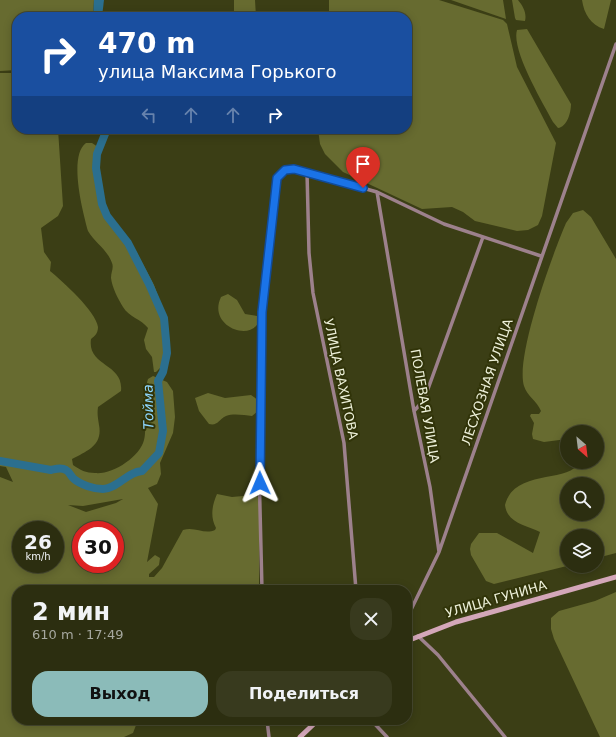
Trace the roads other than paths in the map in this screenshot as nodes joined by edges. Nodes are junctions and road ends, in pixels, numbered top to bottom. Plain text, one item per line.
1 (616, 44) edge
2 (307, 172) junction
3 (377, 192) junction
4 (483, 237) junction
5 (541, 256) junction
6 (414, 411) junction
7 (439, 552) junction
8 (616, 577) edge
9 (262, 585) edge
10 (356, 585) edge
11 (412, 608) edge
12 (418, 636) junction
13 (412, 639) edge
14 (268, 725) edge
15 (313, 725) edge
16 (376, 725) edge
17 (269, 737) edge
18 (300, 737) edge
19 (387, 737) edge
20 (505, 737) edge

1 - 5 street, ЛЕСХОЗНАЯ УЛИЦА
2 - 3 street
2 - 9 street
2 - 10 street, УЛИЦА ВАХИТОВА
3 - 4 street
3 - 6 street, ПОЛЕВАЯ УЛИЦА
4 - 5 street
4 - 6 street
5 - 7 street, ЛЕСХОЗНАЯ УЛИЦА
6 - 7 street, ПОЛЕВАЯ УЛИЦА
7 - 11 street
8 - 12 main road, УЛИЦА ГУНИНА
12 - 13 main road, УЛИЦА ГУНИНА
12 - 20 street
14 - 17 street
15 - 18 main road
16 - 19 street

